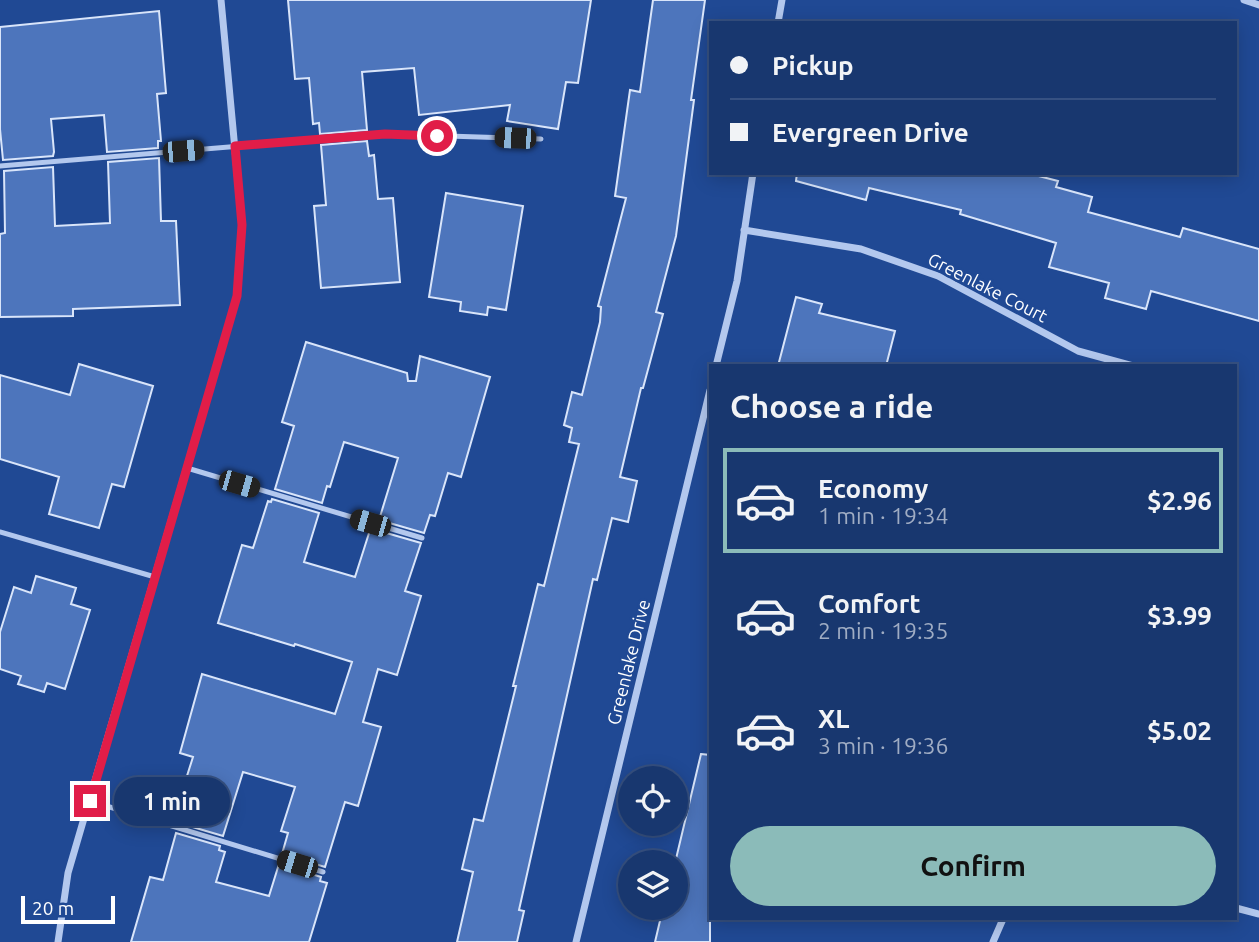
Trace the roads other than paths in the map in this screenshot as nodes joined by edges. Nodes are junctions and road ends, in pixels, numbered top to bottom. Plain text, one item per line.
1 (221, 0) edge
2 (782, 0) edge
3 (1244, 0) edge
4 (1259, 5) edge
5 (778, 21) edge
6 (541, 139) dead end
7 (235, 146) junction
8 (0, 166) edge
9 (753, 175) edge
10 (744, 230) junction
11 (716, 364) edge
12 (1126, 364) edge
13 (709, 394) edge
14 (187, 468) junction
15 (0, 532) edge
16 (422, 538) dead end
17 (155, 577) junction
18 (90, 801) junction
19 (323, 872) dead end
20 (1237, 908) edge
21 (1259, 914) edge
22 (1003, 920) edge
23 (58, 942) edge
24 (576, 942) edge
25 (993, 942) edge

1 - 7 street
2 - 5 street
3 - 4 street
6 - 7 lane
7 - 8 lane
7 - 14 street
9 - 10 street
10 - 11 street
10 - 12 street, Greenlake Court
13 - 24 street, Greenlake Drive
14 - 16 lane
14 - 17 street
15 - 17 lane
17 - 18 street
18 - 19 lane
18 - 23 street
20 - 21 street
22 - 25 street

